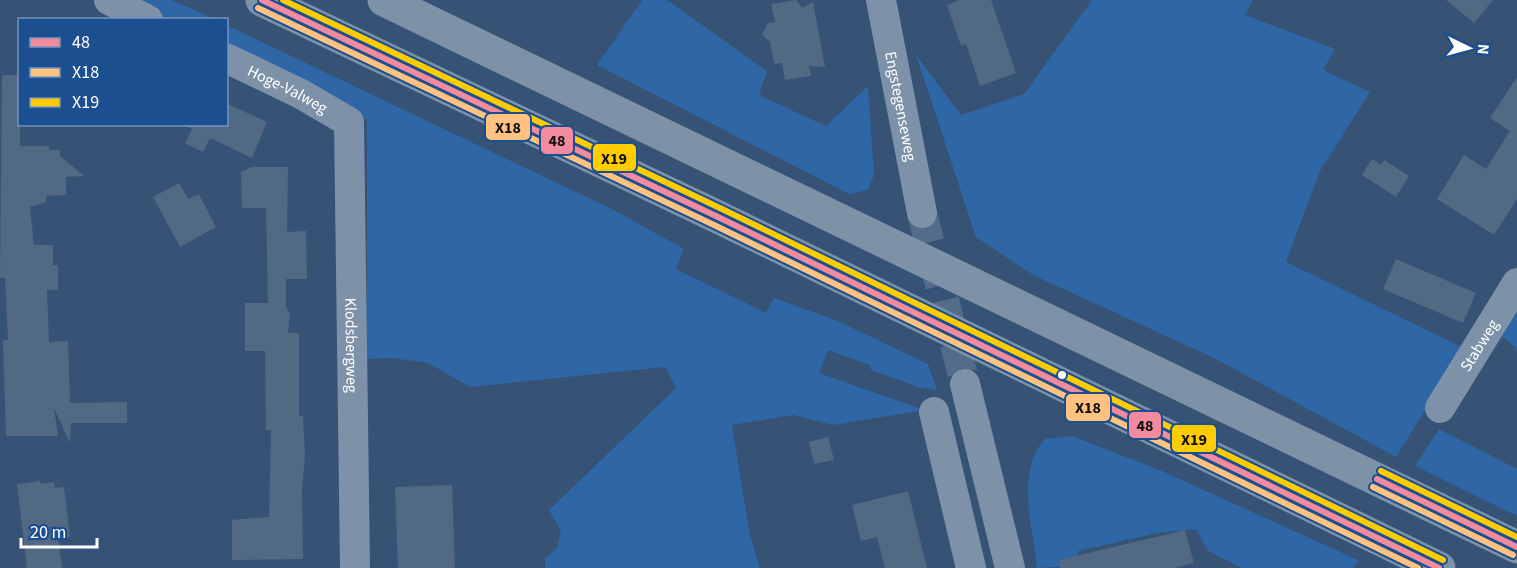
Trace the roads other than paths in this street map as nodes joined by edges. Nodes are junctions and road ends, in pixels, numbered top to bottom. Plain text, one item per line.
1 (109, 0) edge
2 (262, 0) edge
3 (384, 0) edge
4 (881, 0) edge
5 (144, 18) edge
6 (228, 59) edge
7 (349, 122) joint
8 (922, 213) tunnel mouth
9 (1517, 283) edge
10 (965, 384) tunnel mouth
11 (1440, 408) dead end
12 (934, 412) dead end
13 (1517, 547) edge
14 (355, 568) edge
15 (970, 568) edge
16 (1010, 568) edge
17 (1440, 568) edge

1 - 5 street
2 - 17 highway
3 - 13 highway
4 - 8 street, Engstegenseweg
6 - 7 street, Hoge-Valweg
7 - 14 street, Klodsbergweg
9 - 11 street, Stabweg
10 - 16 street
12 - 15 street

